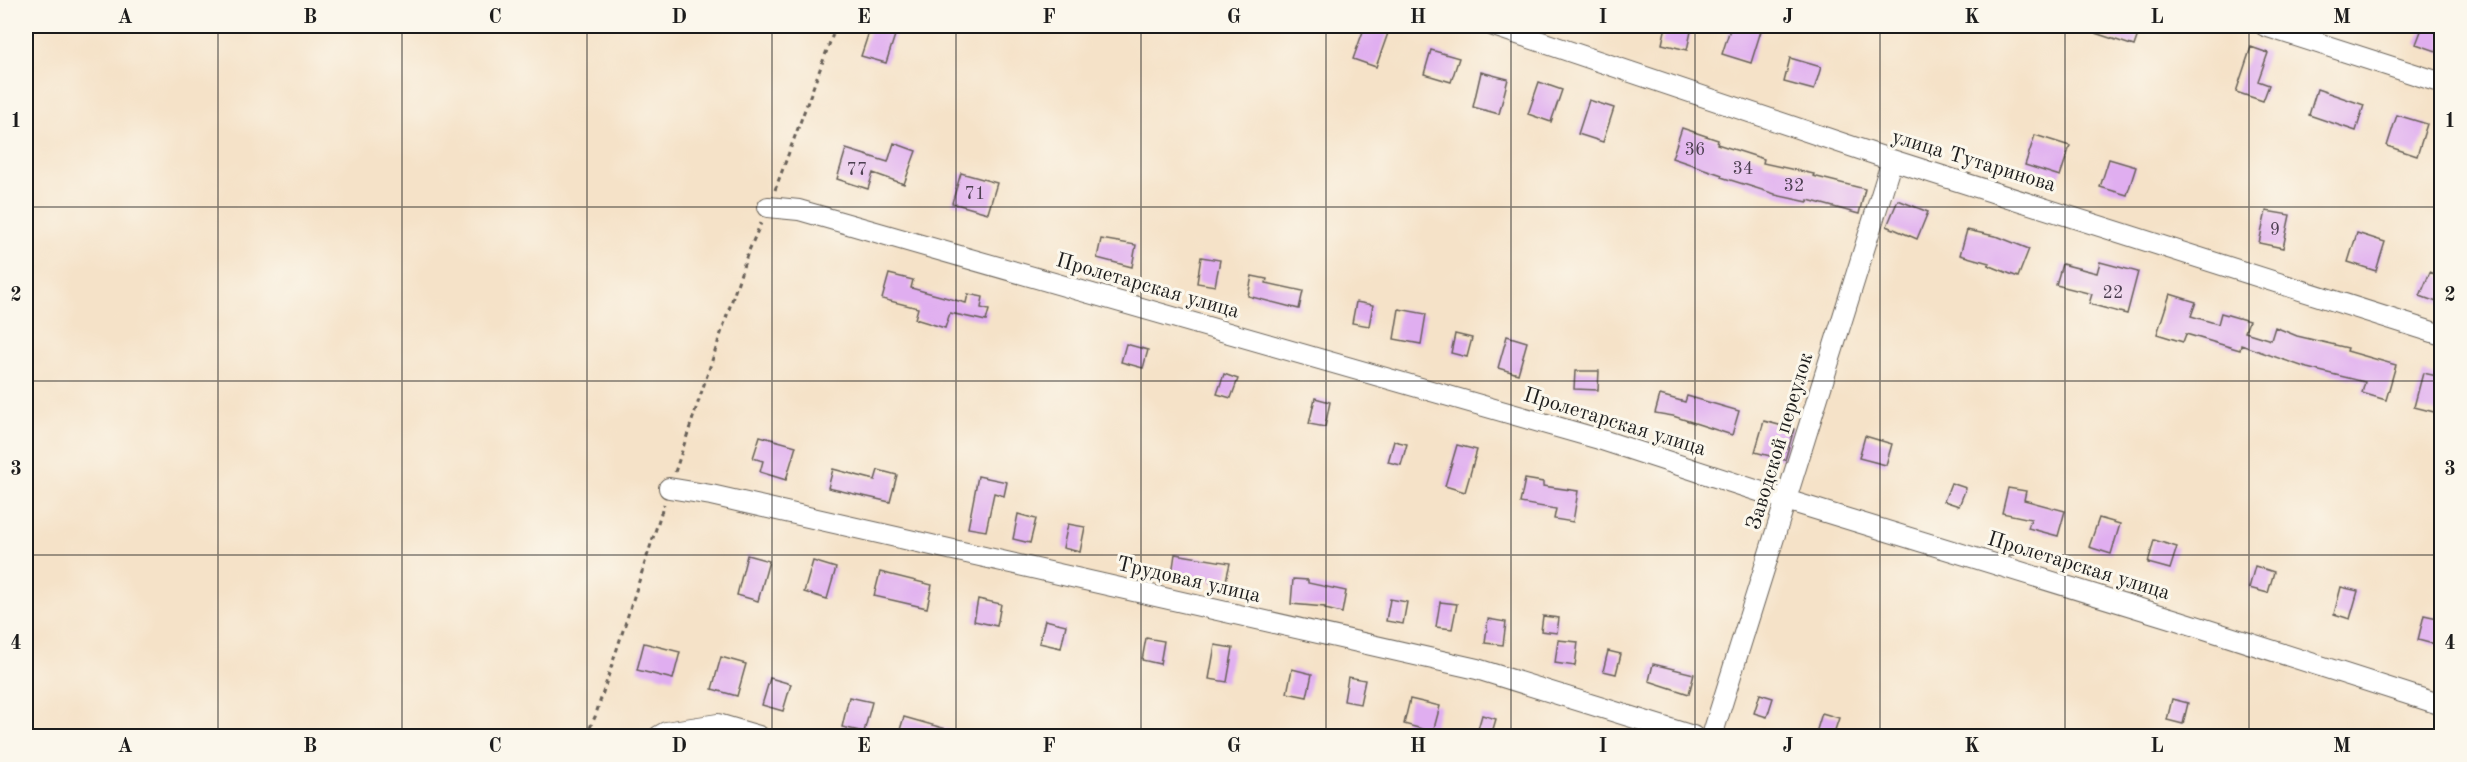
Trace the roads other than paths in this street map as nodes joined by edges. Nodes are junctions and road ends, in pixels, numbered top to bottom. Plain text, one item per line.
1 (1494, 26) edge
2 (2265, 26) edge
3 (2442, 83) edge
4 (1892, 160) junction
5 (768, 207) road end
6 (2442, 335) edge
7 (669, 488) road end
8 (1786, 500) junction
9 (2442, 705) edge
10 (659, 736) edge
11 (759, 736) edge
12 (1693, 736) edge
13 (1712, 736) edge

1 - 4 street, улица Тутаринова
2 - 3 street
4 - 6 street, улица Тутаринова
4 - 8 street, Заводской переулок
5 - 8 street, Пролетарская улица
7 - 12 street, Трудовая улица
8 - 9 street, Пролетарская улица
8 - 13 street, Заводской переулок
10 - 11 street

